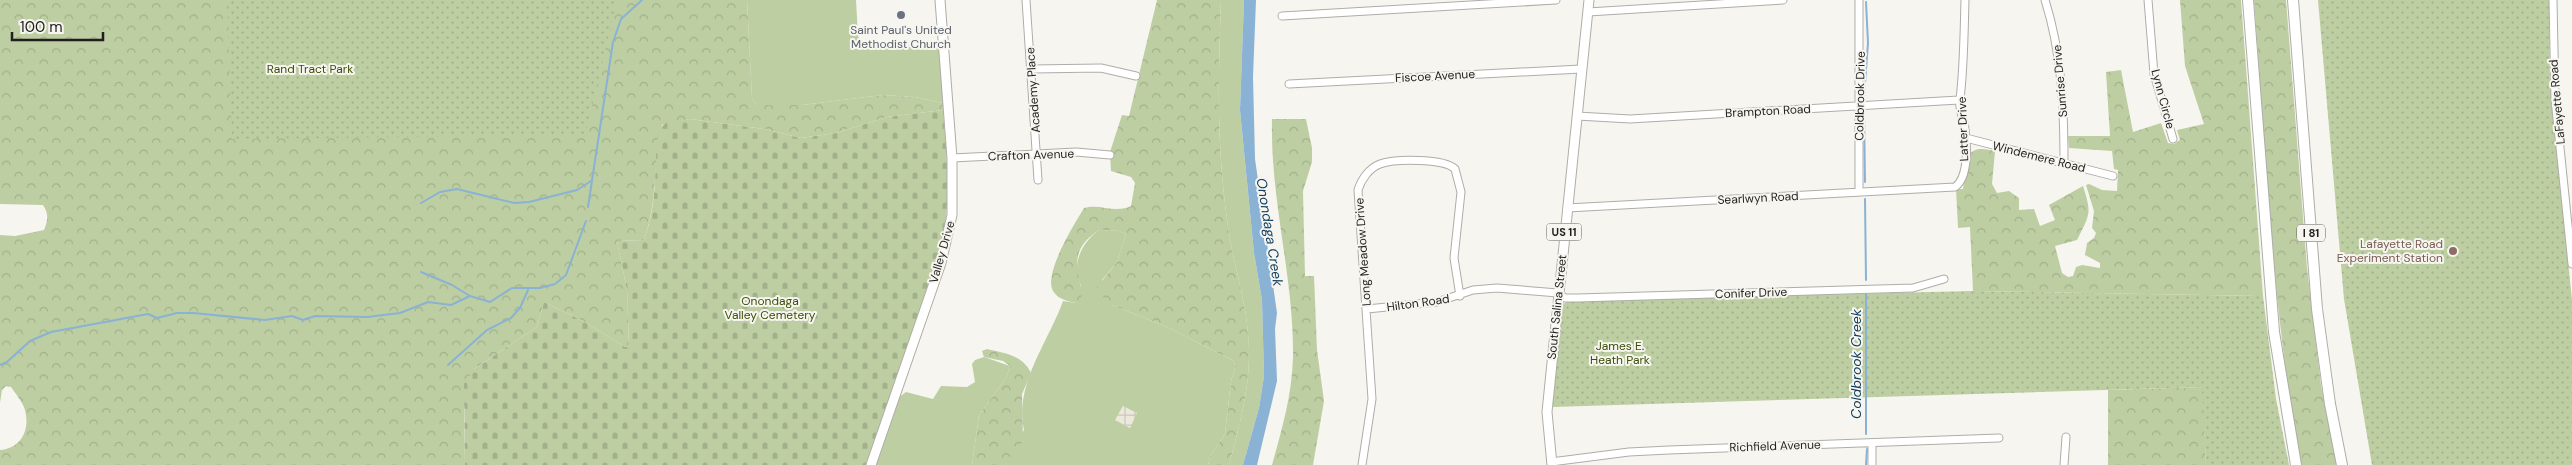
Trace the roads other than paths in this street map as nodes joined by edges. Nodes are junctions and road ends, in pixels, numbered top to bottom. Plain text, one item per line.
1 (940, 0) edge
2 (1026, 0) edge
3 (1391, 0) edge
4 (1556, 0) edge
5 (1589, 0) edge
6 (1783, 0) edge
7 (1859, 0) edge
8 (1965, 0) edge
9 (2045, 0) edge
10 (2148, 0) edge
11 (2248, 0) edge
12 (2293, 0) edge
13 (2552, 0) edge
14 (1471, 2) edge
15 (1392, 10) junction
16 (1588, 12) junction
17 (1282, 16) dead end
18 (1032, 69) junction
19 (1581, 69) junction
20 (1136, 76) dead end
21 (1289, 84) dead end
22 (1960, 100) junction
23 (1858, 106) junction
24 (1577, 116) junction
25 (1966, 138) junction
26 (2173, 139) dead end
27 (1037, 153) junction
28 (1110, 155) dead end
29 (952, 158) junction
30 (2064, 164) junction
31 (2113, 176) dead end
32 (1038, 180) dead end
33 (1948, 188) joint
34 (1859, 192) junction
35 (1567, 208) junction
36 (2572, 264) edge
37 (1944, 279) dead end
38 (1558, 293) junction
39 (1460, 296) junction
40 (1367, 309) junction
41 (2066, 437) dead end
42 (1999, 438) dead end
43 (1872, 443) junction
44 (1552, 464) edge
45 (871, 465) edge
46 (1362, 465) edge
47 (1872, 465) edge
48 (2064, 465) edge
49 (2296, 465) edge
50 (2342, 465) edge

1 - 29 main road, Valley Drive
2 - 18 street, Academy Place
3 - 15 street
4 - 14 street
5 - 16 main road, South Salina Street / US 11
6 - 16 street
7 - 23 street, Coldbrook Drive
8 - 22 street, Latter Drive
9 - 30 street, Sunrise Drive
10 - 26 street, Lynn Circle
11 - 49 highway
12 - 50 highway, I 81
13 - 36 street, LaFayette Road
14 - 15 street
15 - 17 street
16 - 19 main road, South Salina Street / US 11
18 - 20 street
18 - 27 street, Academy Place
19 - 21 street, Fiscoe Avenue
19 - 24 main road, South Salina Street / US 11
22 - 23 street, Brampton Road
22 - 25 street, Latter Drive
23 - 24 street, Brampton Road
23 - 34 street, Coldbrook Drive
24 - 35 main road, South Salina Street / US 11
25 - 30 street, Windemere Road
25 - 33 street, Latter Drive
27 - 28 street, Crafton Avenue
27 - 29 street, Crafton Avenue
27 - 32 street, Academy Place
29 - 45 main road, Valley Drive
30 - 31 street, Windemere Road
33 - 34 street, Searlwyn Road
34 - 35 street, Searlwyn Road
35 - 38 main road, South Salina Street / US 11
37 - 38 street, Conifer Drive
38 - 39 street, Hilton Road
38 - 44 main road, South Salina Street / US 11
39 - 40 street, Hilton Road
39 - 40 street, Long Meadow Drive
40 - 46 street, Long Meadow Drive
41 - 48 street
42 - 43 street, Richfield Avenue
43 - 44 street, Richfield Avenue
43 - 47 street

